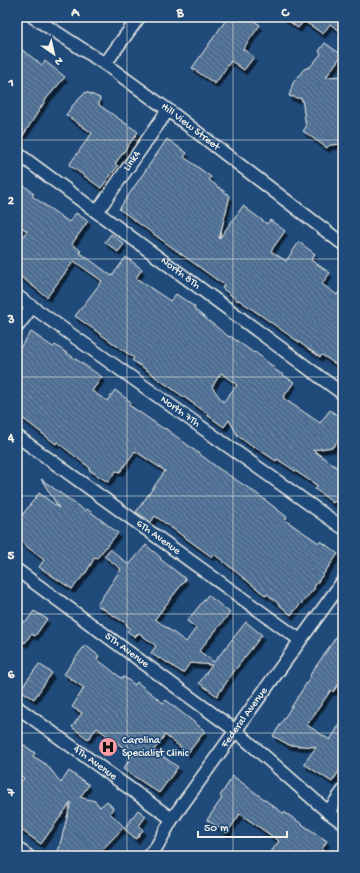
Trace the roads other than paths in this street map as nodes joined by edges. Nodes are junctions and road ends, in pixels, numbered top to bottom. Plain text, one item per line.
1 (33, 17) edge
2 (139, 17) edge
3 (104, 64) junction
4 (168, 110) junction
5 (17, 153) edge
6 (96, 212) junction
7 (343, 244) edge
8 (17, 296) edge
9 (32, 307) junction
10 (17, 327) edge
11 (343, 394) edge
12 (17, 436) edge
13 (343, 528) edge
14 (17, 570) edge
15 (343, 581) edge
16 (300, 640) junction
17 (17, 707) edge
18 (236, 731) junction
19 (343, 791) edge
20 (328, 812) junction
21 (172, 819) junction
22 (343, 823) edge
23 (17, 848) edge
24 (28, 856) edge
25 (148, 856) edge

1 - 3 street, Hill View Street
2 - 3 street
3 - 4 street, Hill View Street
4 - 6 street, Link4
4 - 7 street, Hill View Street
5 - 6 street, North 8Th
6 - 11 street, North 8Th
8 - 9 street, North 7Th
9 - 10 street
9 - 13 street, North 7Th
12 - 16 street, 6Th Avenue
14 - 18 street, 5Th Avenue
15 - 16 street, Federal Avenue
16 - 18 street, Federal Avenue
17 - 21 street, 4Th Avenue
18 - 20 street, 5Th Avenue
18 - 21 street, Federal Avenue
19 - 20 street
20 - 22 street, 5Th Avenue
21 - 25 street, Federal Avenue
23 - 24 street

